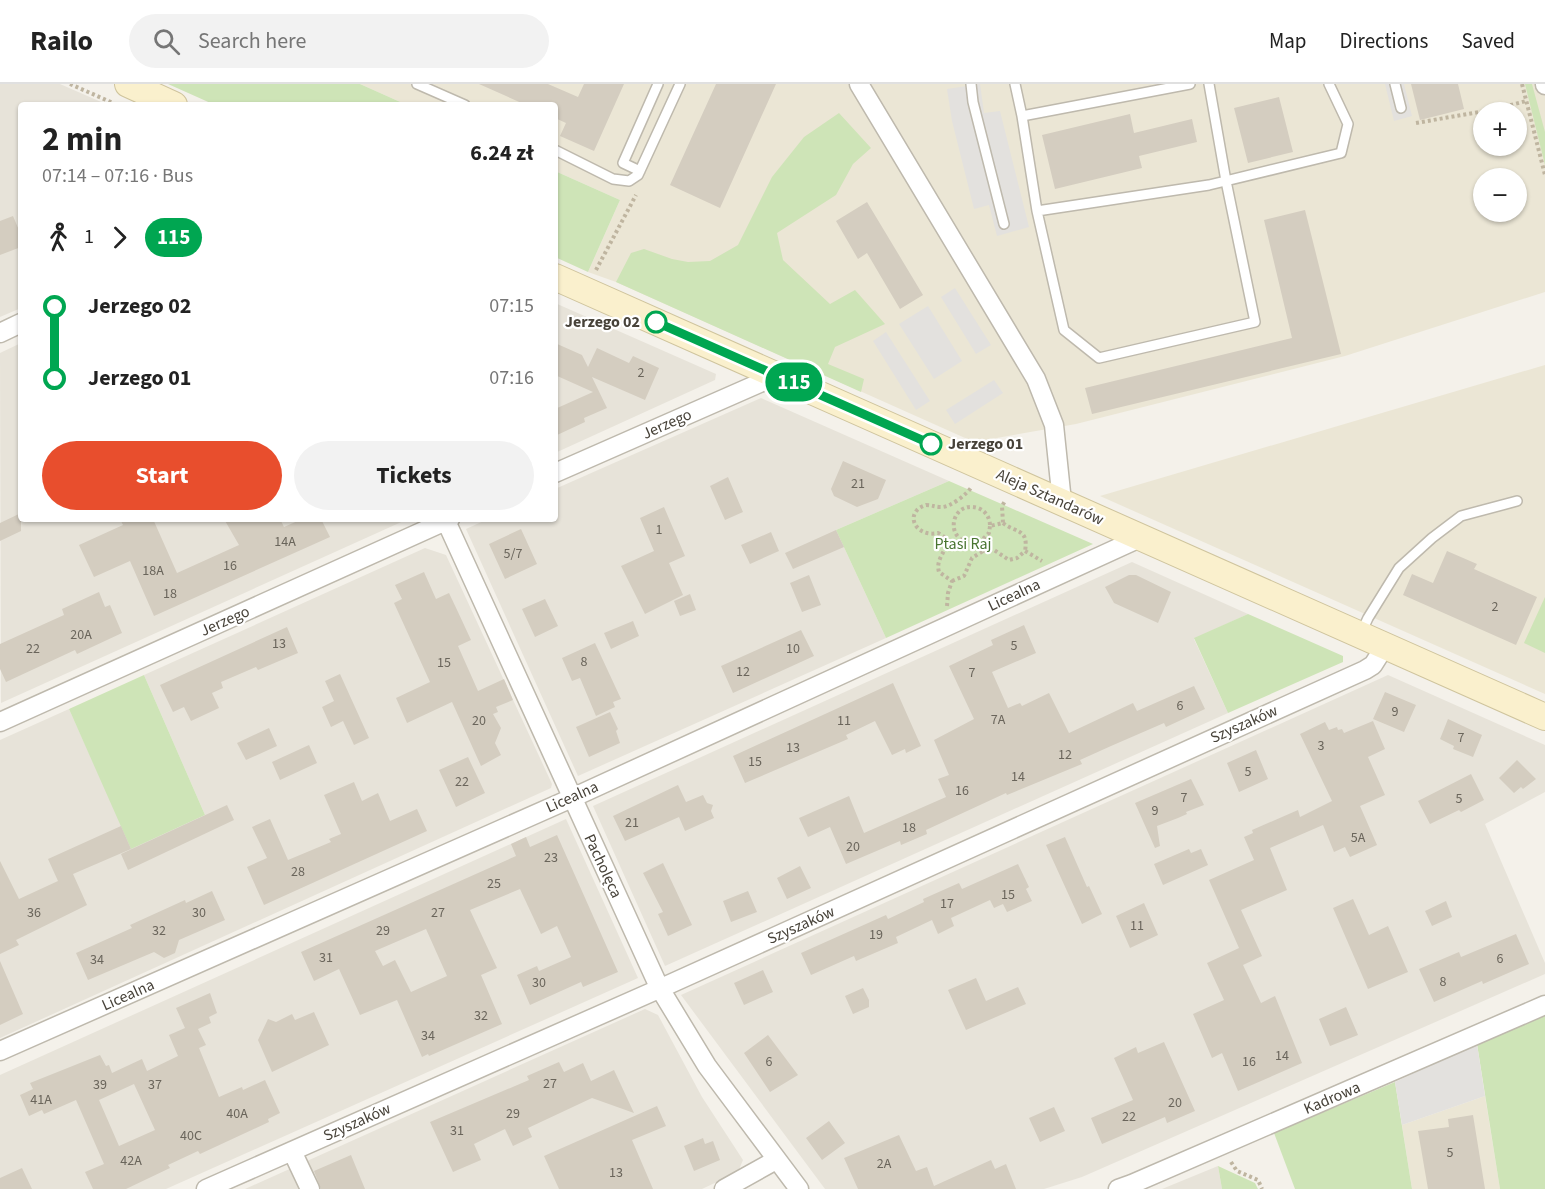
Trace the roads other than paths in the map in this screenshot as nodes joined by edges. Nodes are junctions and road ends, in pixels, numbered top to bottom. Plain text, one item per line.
1 (128, 84) edge
2 (417, 84) edge
3 (658, 84) edge
4 (680, 84) edge
5 (859, 84) edge
6 (971, 84) edge
7 (1015, 84) edge
8 (1190, 84) edge
9 (1209, 84) edge
10 (1329, 84) edge
11 (1395, 84) edge
12 (167, 102) edge
13 (458, 102) edge
14 (1401, 108) dead end
15 (1022, 116) junction
16 (558, 152) edge
17 (640, 171) junction
18 (1226, 181) junction
19 (1037, 211) junction
20 (1004, 224) dead end
21 (558, 278) edge
22 (18, 324) edge
23 (0, 333) edge
24 (778, 375) junction
25 (558, 472) edge
26 (1517, 501) dead end
27 (1062, 502) junction
28 (444, 522) edge
29 (449, 522) edge
30 (1142, 537) junction
31 (1360, 635) junction
32 (1385, 646) junction
33 (1545, 717) edge
34 (0, 722) edge
35 (572, 798) junction
36 (659, 987) junction
37 (1545, 1005) edge
38 (0, 1052) edge
39 (292, 1151) junction
40 (776, 1160) junction
41 (206, 1189) edge
42 (310, 1189) edge
43 (724, 1189) edge
44 (799, 1189) edge
45 (1118, 1189) edge

1 - 12 street
2 - 13 lane
3 - 17 lane
4 - 17 lane
5 - 27 street
6 - 20 lane
7 - 15 lane
8 - 15 lane
9 - 18 lane
10 - 18 lane
11 - 14 lane
15 - 19 lane
16 - 17 lane
18 - 19 lane
18 - 19 lane
21 - 24 street, Aleja Sztandarów
22 - 23 street
24 - 25 street, Jerzego
24 - 27 street, Aleja Sztandarów
26 - 31 lane
27 - 30 street, Aleja Sztandarów
28 - 34 street, Jerzego
29 - 35 street, Pacholęca
30 - 31 street, Aleja Sztandarów
30 - 35 street, Licealna
31 - 32 street, Aleja Sztandarów
32 - 33 street, Aleja Sztandarów
32 - 36 street, Szyszaków
35 - 36 street, Pacholęca
35 - 38 street, Licealna
36 - 39 street, Szyszaków
36 - 40 street, Pacholęca
37 - 45 street, Kadrowa
39 - 41 street, Szyszaków
39 - 42 street
40 - 43 street
40 - 44 street, Pacholęca

